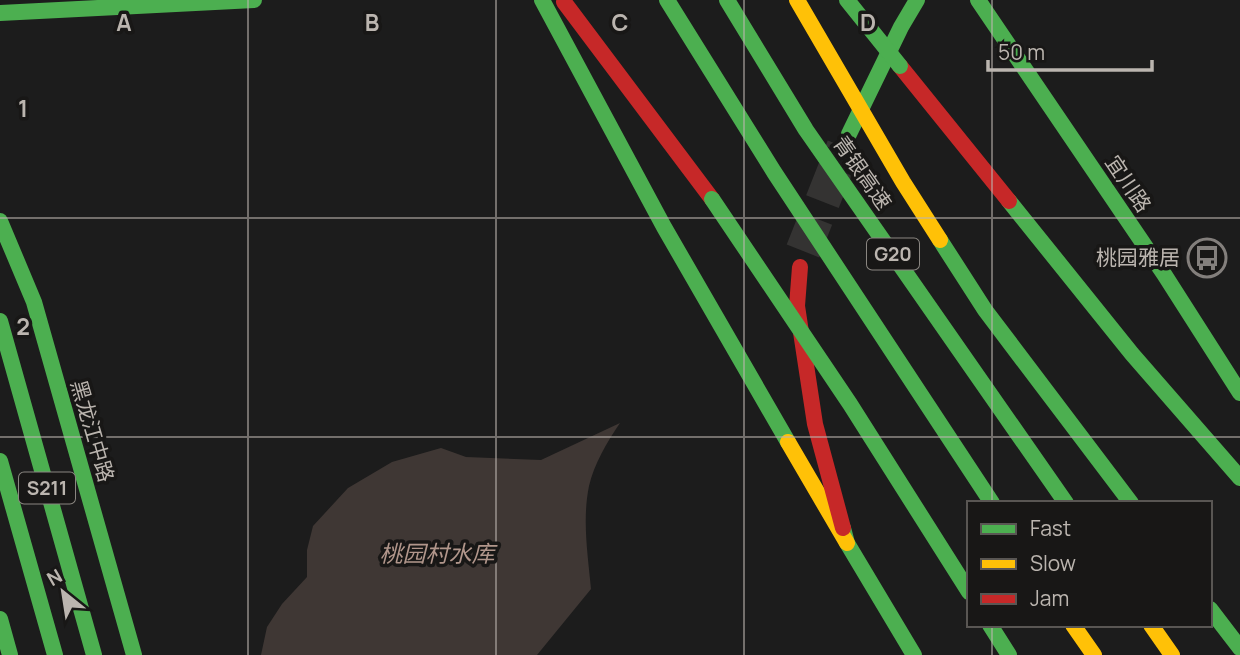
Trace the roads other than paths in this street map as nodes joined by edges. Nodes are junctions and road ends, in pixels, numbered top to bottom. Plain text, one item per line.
1 (254, 0) edge
2 (542, 0) edge
3 (563, 0) edge
4 (667, 0) edge
5 (727, 0) edge
6 (797, 0) edge
7 (847, 0) edge
8 (917, 0) edge
9 (978, 0) edge
10 (0, 13) edge
11 (849, 134) tunnel mouth
12 (0, 221) edge
13 (800, 267) tunnel mouth
14 (0, 321) edge
15 (1240, 393) edge
16 (0, 461) edge
17 (1240, 478) edge
18 (991, 501) edge
19 (1065, 501) edge
20 (1128, 501) edge
21 (847, 543) junction
22 (967, 589) edge
23 (1212, 612) edge
24 (0, 619) edge
25 (991, 627) edge
26 (1074, 627) edge
27 (1153, 627) edge
28 (1240, 648) edge
29 (10, 655) edge
30 (55, 655) edge
31 (94, 655) edge
32 (134, 655) edge
33 (914, 655) edge
34 (1009, 655) edge
35 (1094, 655) edge
36 (1172, 655) edge

1 - 10 main road
2 - 21 main road
3 - 22 main road, bridge
4 - 18 main road, G20
5 - 19 main road, 青银高速 / G20
6 - 20 main road, bridge
7 - 17 main road, bridge
8 - 11 main road
9 - 15 main road, 宜川路
12 - 32 main road, 黑龙江中路 / S211
13 - 21 main road
14 - 31 main road, S211
16 - 30 main road, S211
21 - 33 main road
23 - 28 main road
24 - 29 main road
25 - 34 main road
26 - 35 main road
27 - 36 main road

